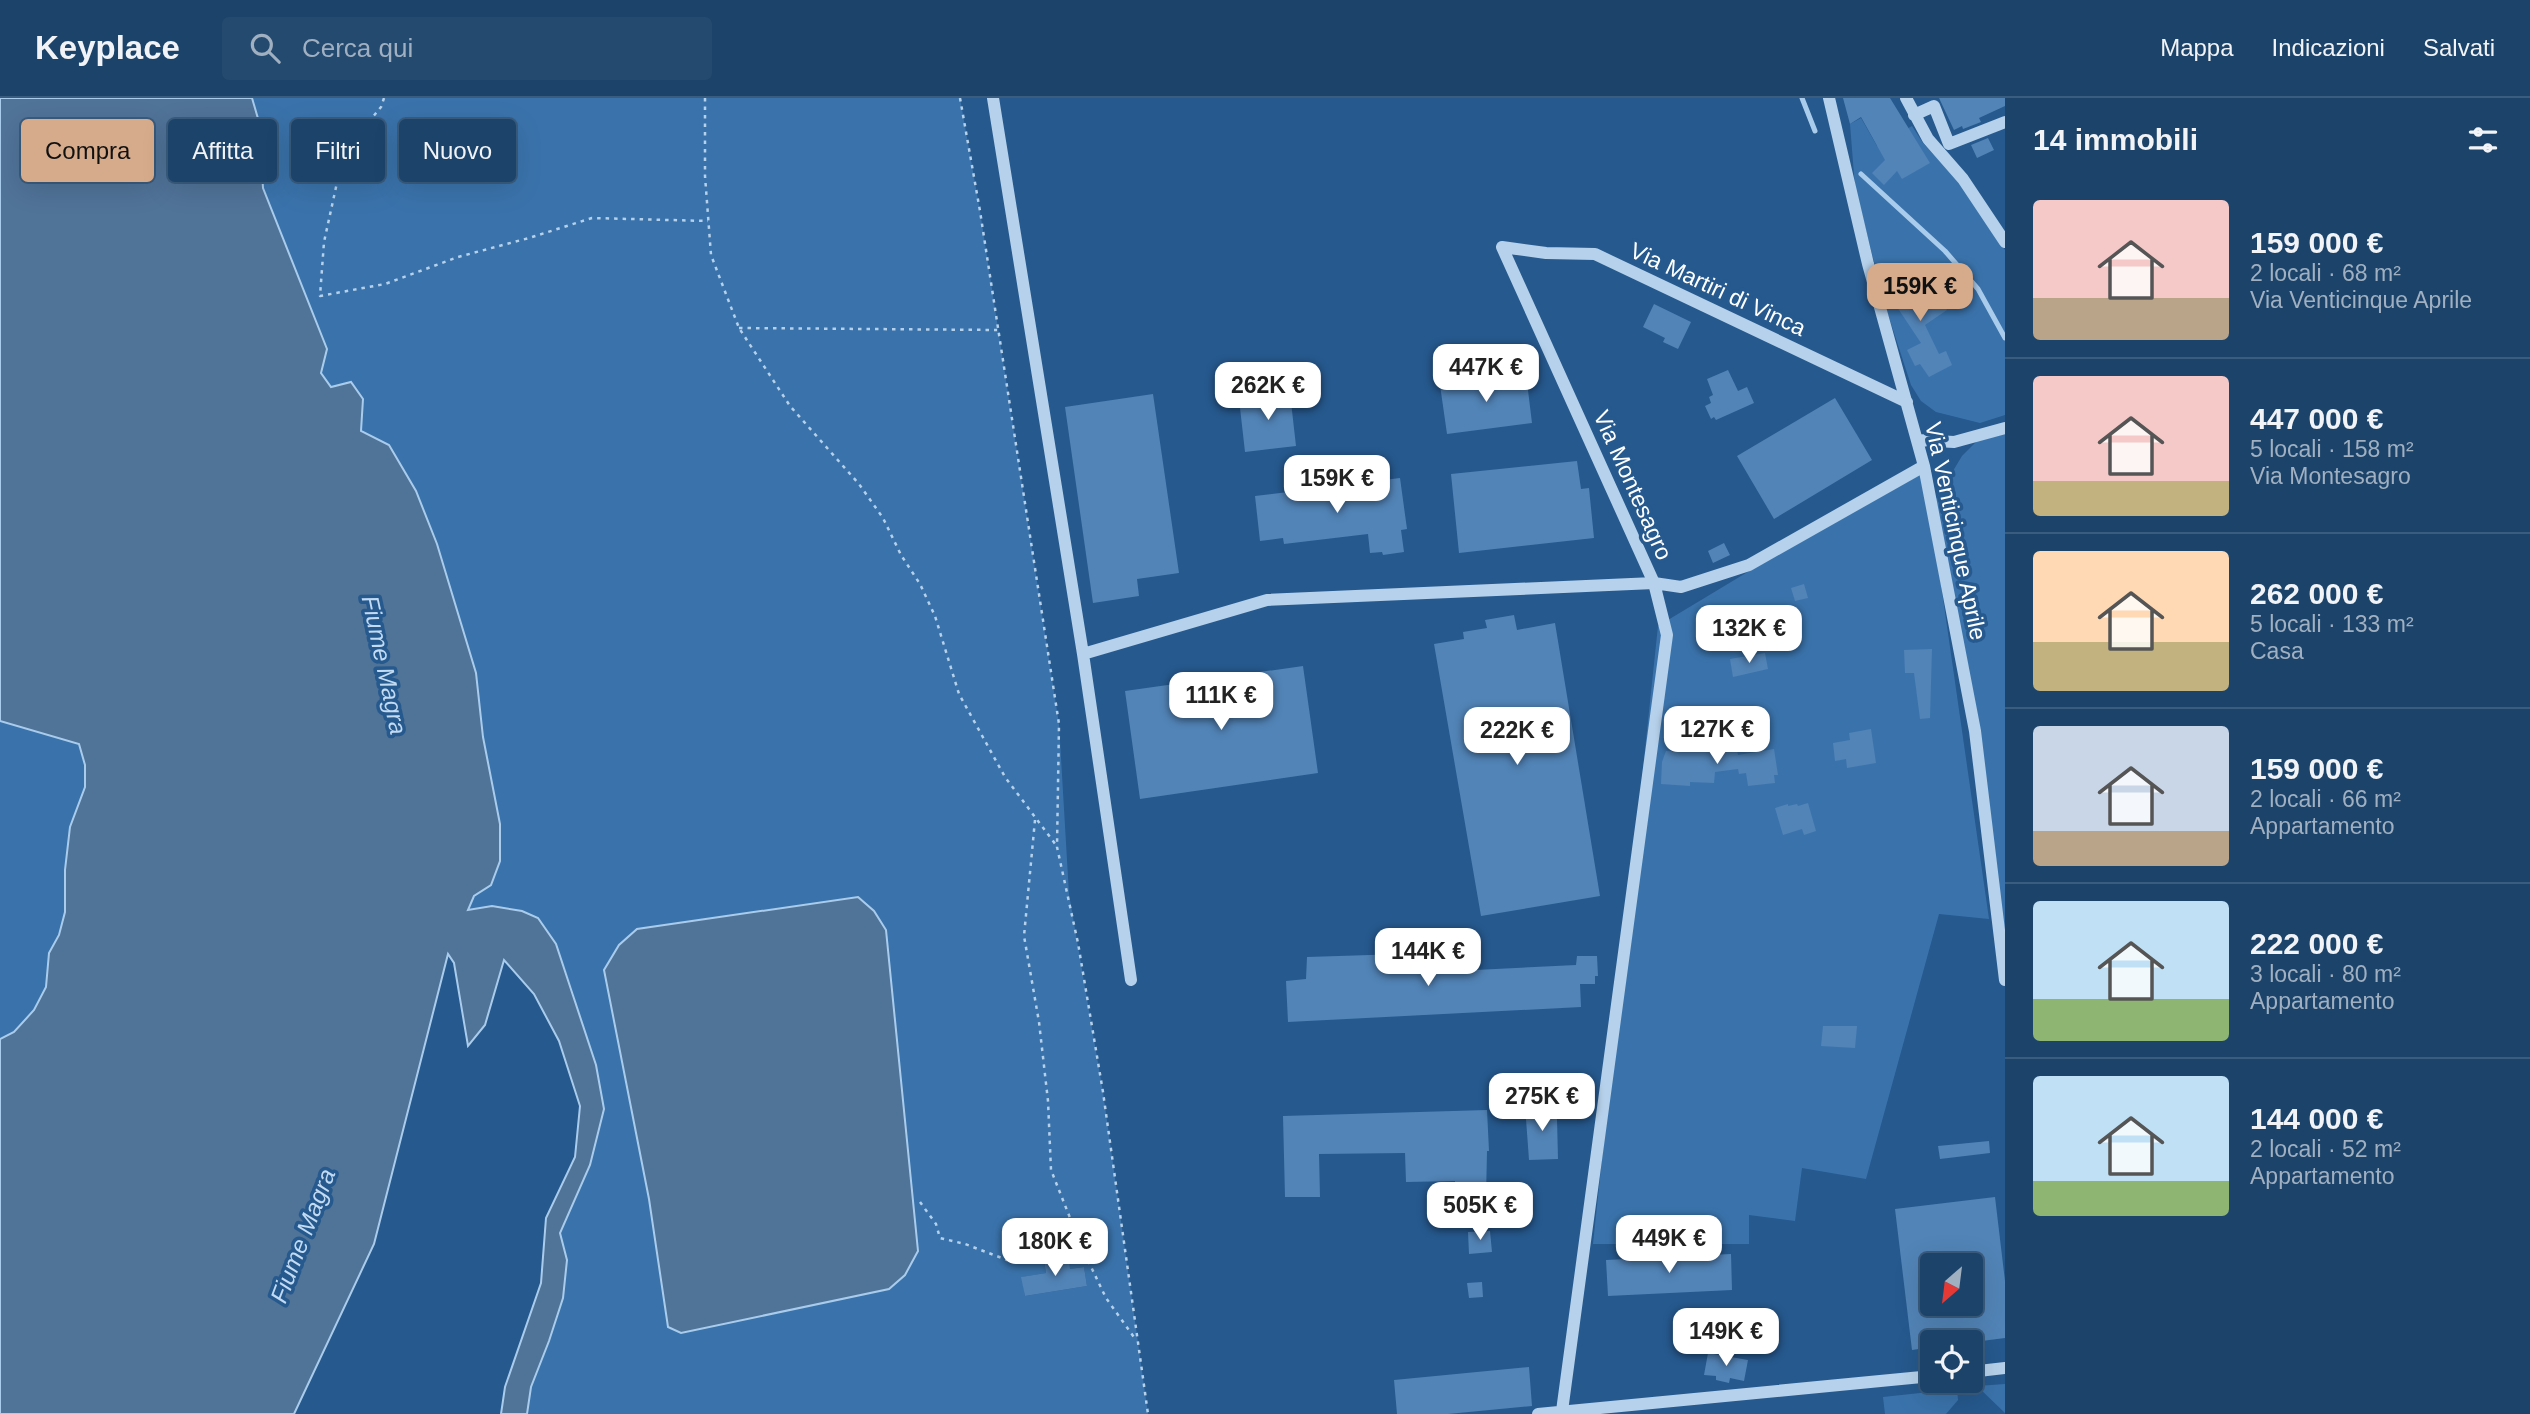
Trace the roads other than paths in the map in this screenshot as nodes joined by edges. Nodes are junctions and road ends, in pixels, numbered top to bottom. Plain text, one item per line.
1 (993, 98) edge
2 (1829, 98) edge
3 (1906, 98) edge
4 (1914, 115) junction
5 (2005, 122) edge
6 (2005, 242) edge
7 (1502, 247) joint
8 (1907, 402) junction
9 (2005, 428) edge
10 (1917, 440) junction
11 (1924, 466) junction
12 (1654, 583) junction
13 (1083, 654) junction
14 (1132, 980) dead end
15 (2005, 980) edge
16 (2005, 1368) edge
17 (1983, 1371) edge
18 (1920, 1377) edge
19 (1562, 1411) junction
20 (1538, 1414) edge

1 - 13 street
2 - 8 street, Via Venticinque Aprile
3 - 4 street
4 - 5 street
4 - 6 street
7 - 8 street, Via Martiri di Vinca
7 - 12 street, Via Montesagro
8 - 10 street, Via Venticinque Aprile
9 - 10 street
10 - 11 street, Via Venticinque Aprile
11 - 12 street, Via Montesagro
11 - 15 street, Via Venticinque Aprile
12 - 13 street
12 - 19 street
13 - 14 street
16 - 17 street
18 - 19 street
19 - 20 street

